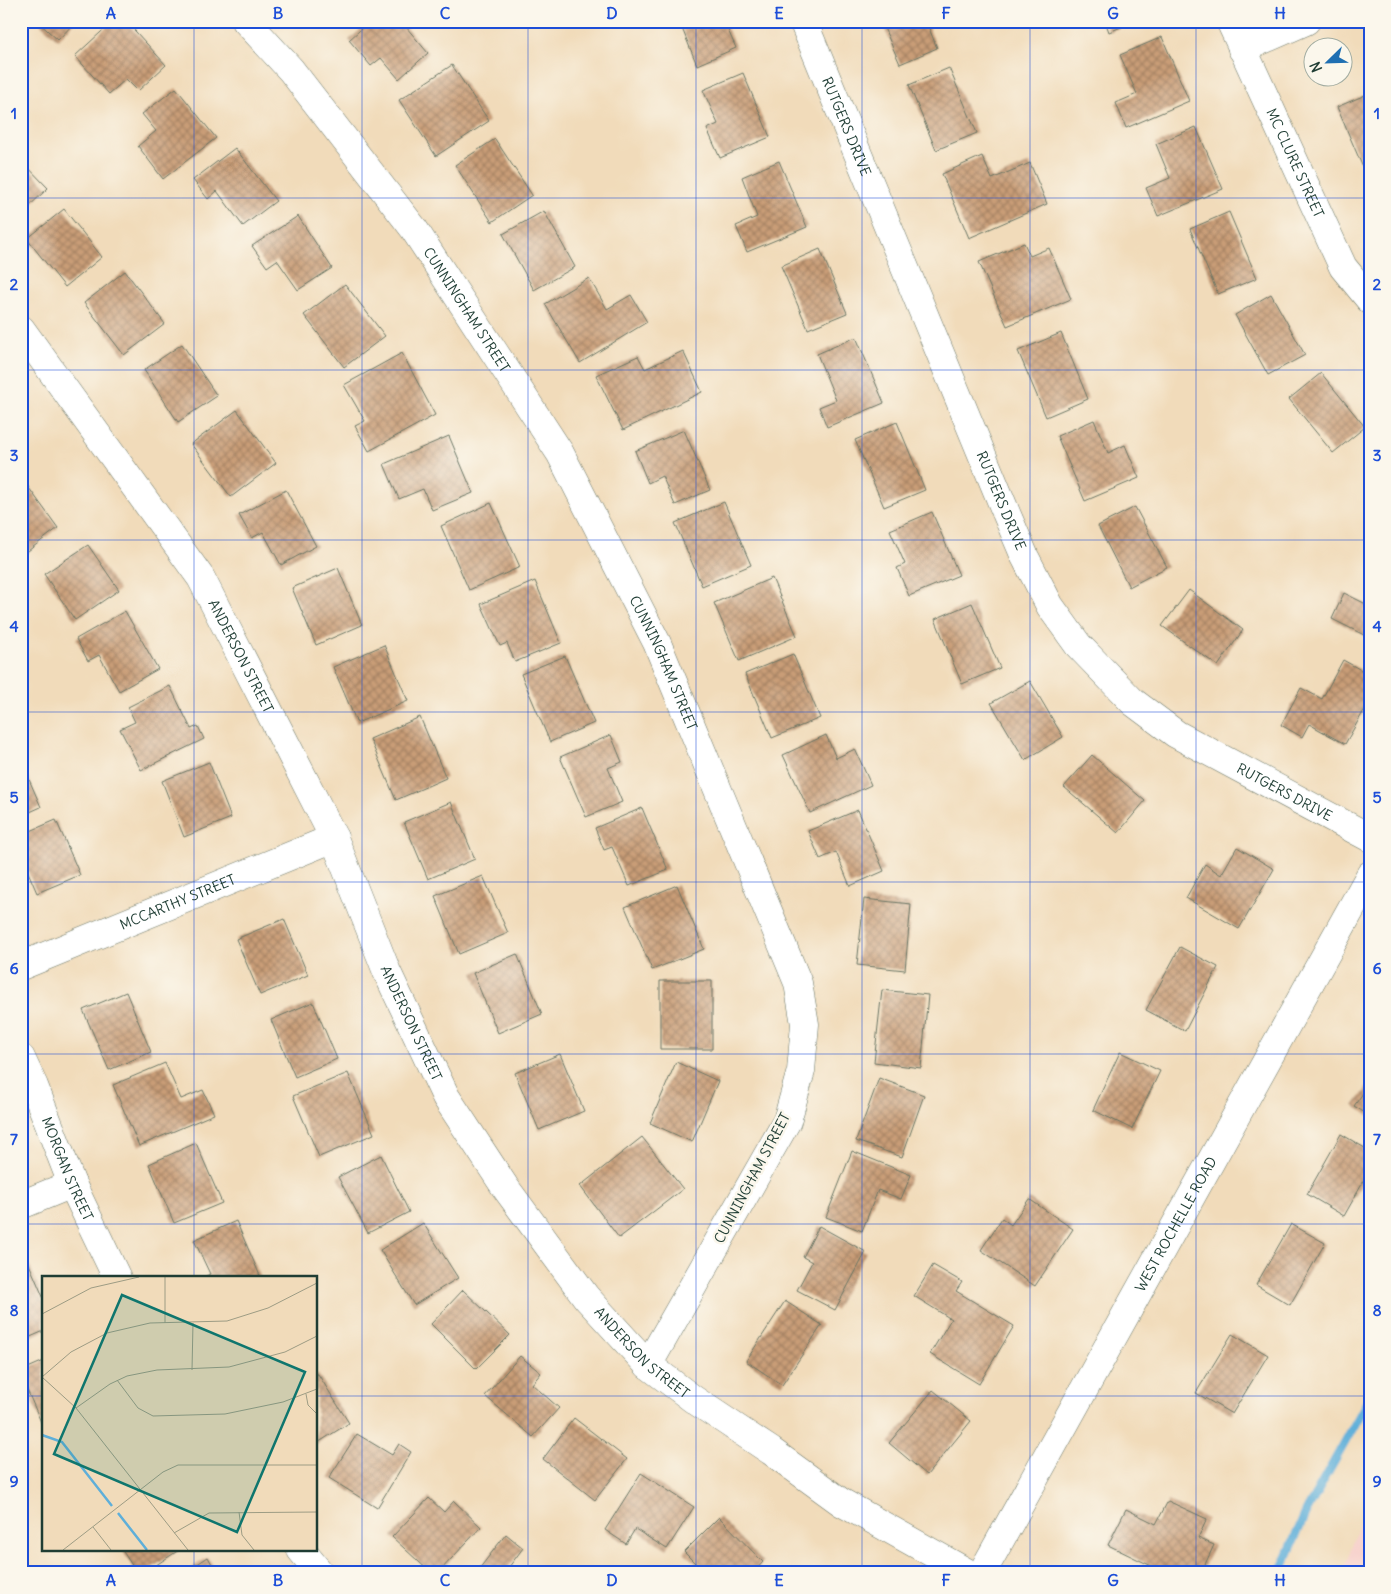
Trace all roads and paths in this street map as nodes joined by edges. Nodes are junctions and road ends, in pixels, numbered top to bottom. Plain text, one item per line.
1 (246, 21) edge
2 (803, 21) edge
3 (1230, 21) edge
4 (1306, 21) edge
5 (1242, 48) junction
6 (1370, 300) edge
7 (21, 329) edge
8 (334, 838) junction
9 (1370, 838) edge
10 (1370, 875) edge
11 (21, 966) edge
12 (21, 1058) edge
13 (72, 1184) junction
14 (21, 1205) edge
15 (116, 1276) edge
16 (648, 1365) junction
17 (302, 1552) edge
18 (320, 1573) edge
19 (968, 1573) edge
20 (982, 1573) edge

1 - 16 street, CUNNINGHAM STREET
2 - 9 street, RUTGERS DRIVE
3 - 5 street, MC CLURE STREET
4 - 5 street
5 - 6 street, MC CLURE STREET
7 - 8 street, ANDERSON STREET
8 - 11 street, MCCARTHY STREET
8 - 16 street, ANDERSON STREET
10 - 20 street, WEST ROCHELLE ROAD
12 - 13 street, MORGAN STREET
13 - 14 street
13 - 15 street, MORGAN STREET
16 - 19 street, ANDERSON STREET
17 - 18 street

